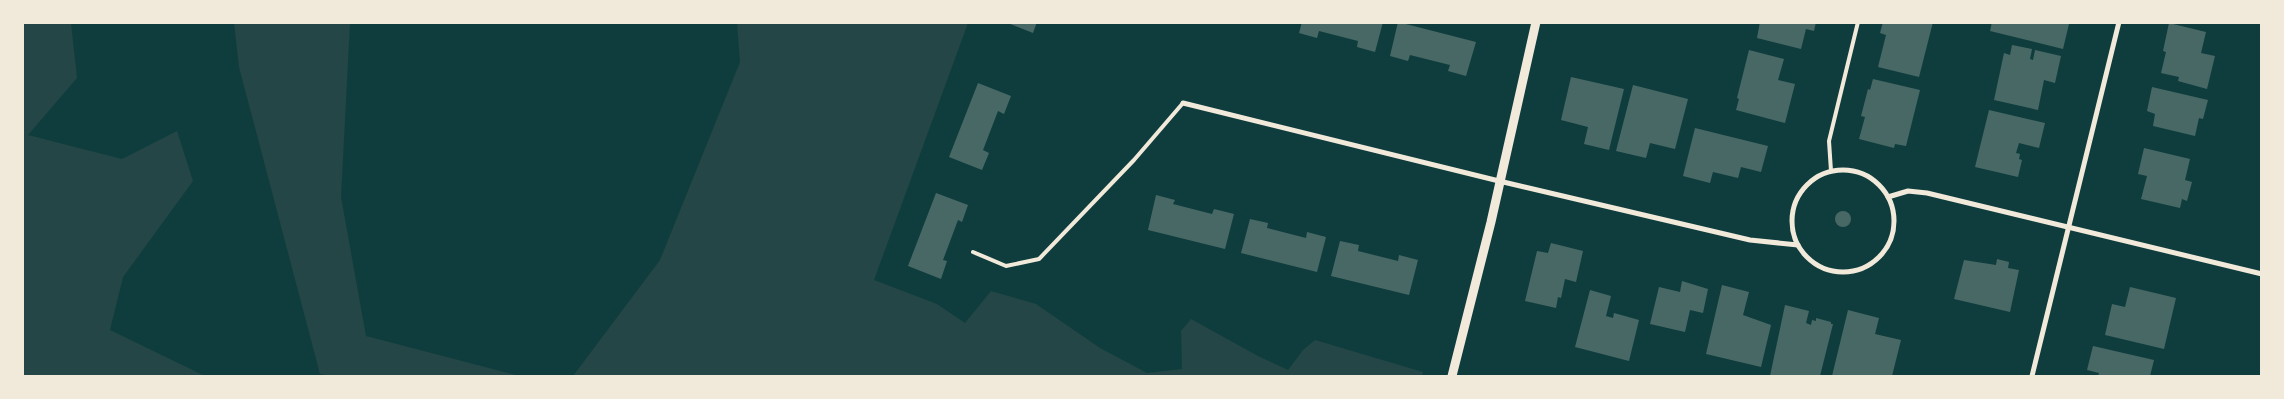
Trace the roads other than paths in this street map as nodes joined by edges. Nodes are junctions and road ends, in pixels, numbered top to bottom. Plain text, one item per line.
1 (1536, 22) edge
2 (1858, 22) edge
3 (2119, 22) edge
4 (1183, 103) joint
5 (1831, 171) junction
6 (1499, 181) junction
7 (1888, 196) junction
8 (2069, 227) junction
9 (1798, 245) junction
10 (973, 252) dead end
11 (2262, 274) edge
12 (1452, 376) edge
13 (2032, 376) edge

1 - 6 street
2 - 5 lane
3 - 8 street
4 - 6 street
4 - 10 lane
5 - 7 street
5 - 9 street
6 - 9 street
6 - 12 street
7 - 8 street
7 - 9 street
8 - 11 street
8 - 13 street

